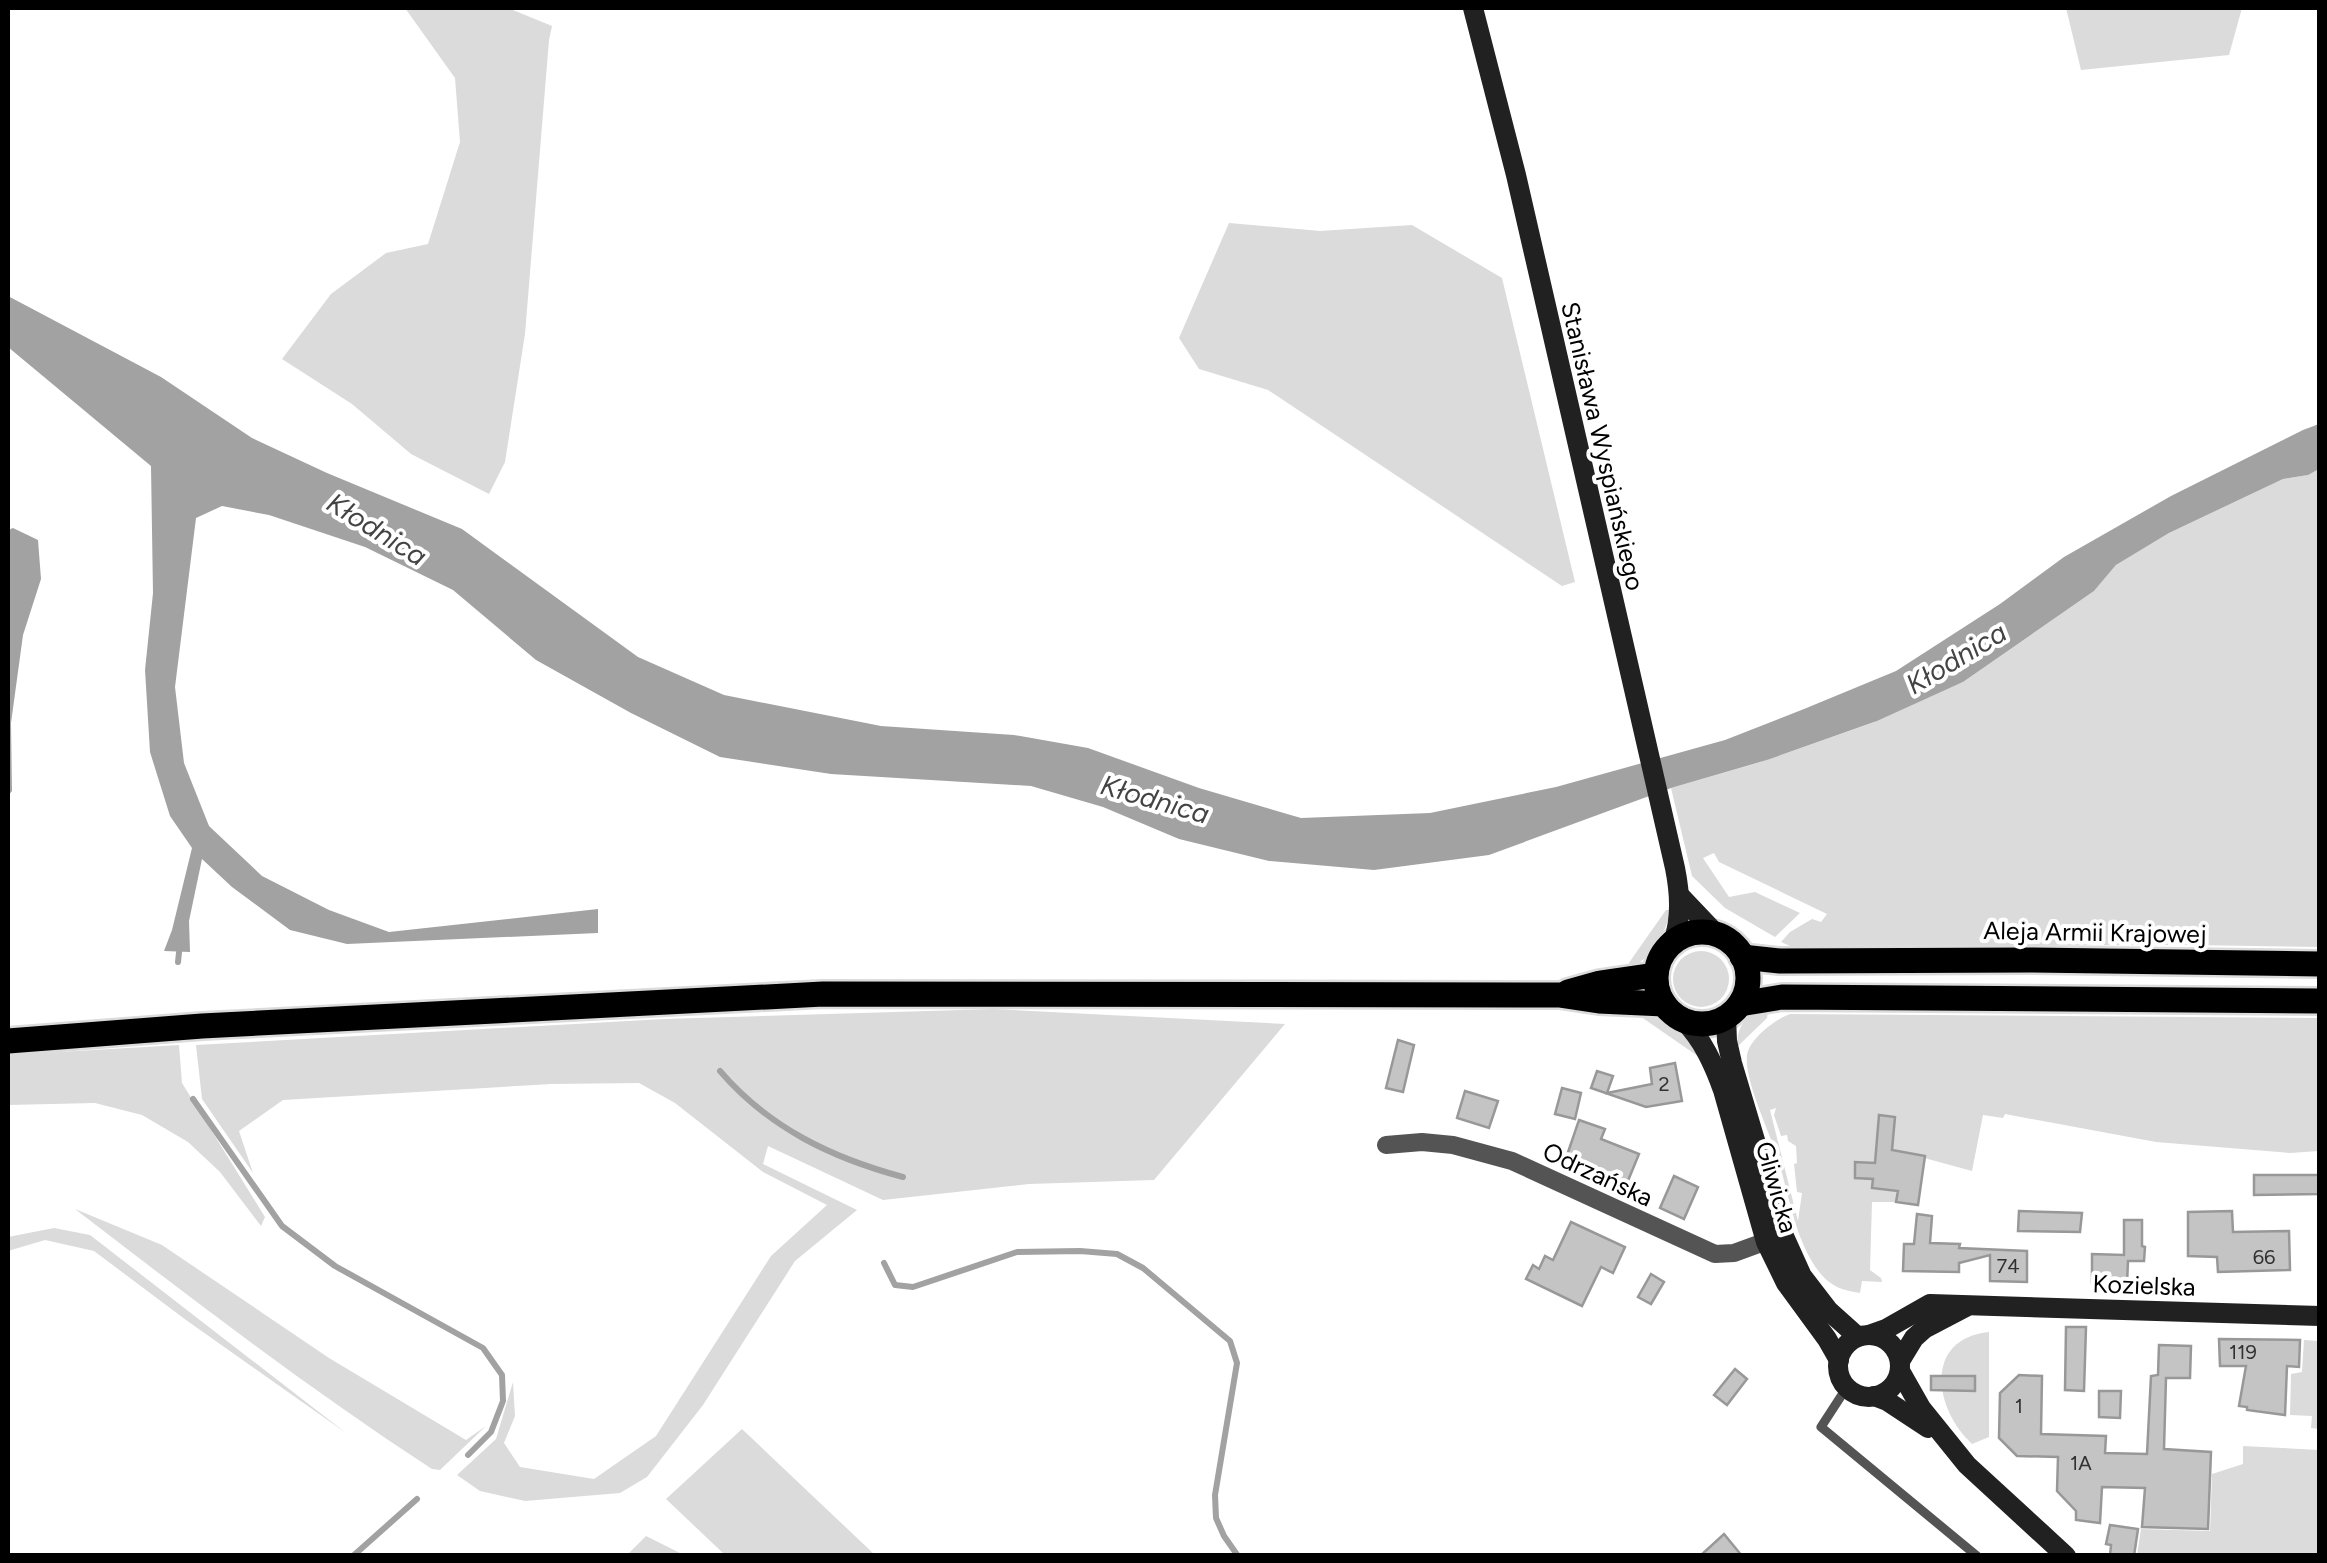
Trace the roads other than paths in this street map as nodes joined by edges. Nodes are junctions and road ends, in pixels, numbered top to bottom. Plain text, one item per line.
1 (1473, 8) edge
2 (1680, 896) junction
3 (1718, 936) junction
4 (1673, 942) junction
5 (1742, 957) junction
6 (2320, 964) edge
7 (1656, 975) junction
8 (1559, 995) junction
9 (2320, 1001) edge
10 (1664, 1004) junction
11 (1733, 1011) junction
12 (1684, 1022) junction
13 (8, 1040) edge
14 (1386, 1145) dead end
15 (1774, 1238) junction
16 (1967, 1306) junction
17 (2320, 1316) edge
18 (1864, 1336) junction
19 (1839, 1360) junction
20 (1900, 1366) junction
21 (1847, 1387) junction
22 (1874, 1396) junction
23 (1945, 1440) junction
24 (1977, 1556) edge
25 (2066, 1556) edge

1 - 2 main road, Stanisława Wyspiańskiego
2 - 3 main road
2 - 4 main road, Stanisława Wyspiańskiego
3 - 4 main road
3 - 5 main road
4 - 7 main road
5 - 6 main road, Aleja Armii Krajowej
5 - 11 main road
7 - 8 main road
7 - 10 main road
8 - 10 main road
8 - 13 main road
9 - 11 main road
10 - 12 main road
11 - 12 main road
11 - 15 main road, Gliwicka
12 - 15 main road, Gliwicka
14 - 15 street, Odrzańska
15 - 18 main road, Gliwicka
15 - 19 main road, Gliwicka
16 - 17 main road, Kozielska
16 - 18 main road, Kozielska
16 - 20 main road
18 - 19 main road
18 - 20 main road
19 - 21 main road
20 - 22 main road
20 - 23 main road
21 - 22 main road
21 - 24 lane
22 - 23 main road
23 - 25 main road

